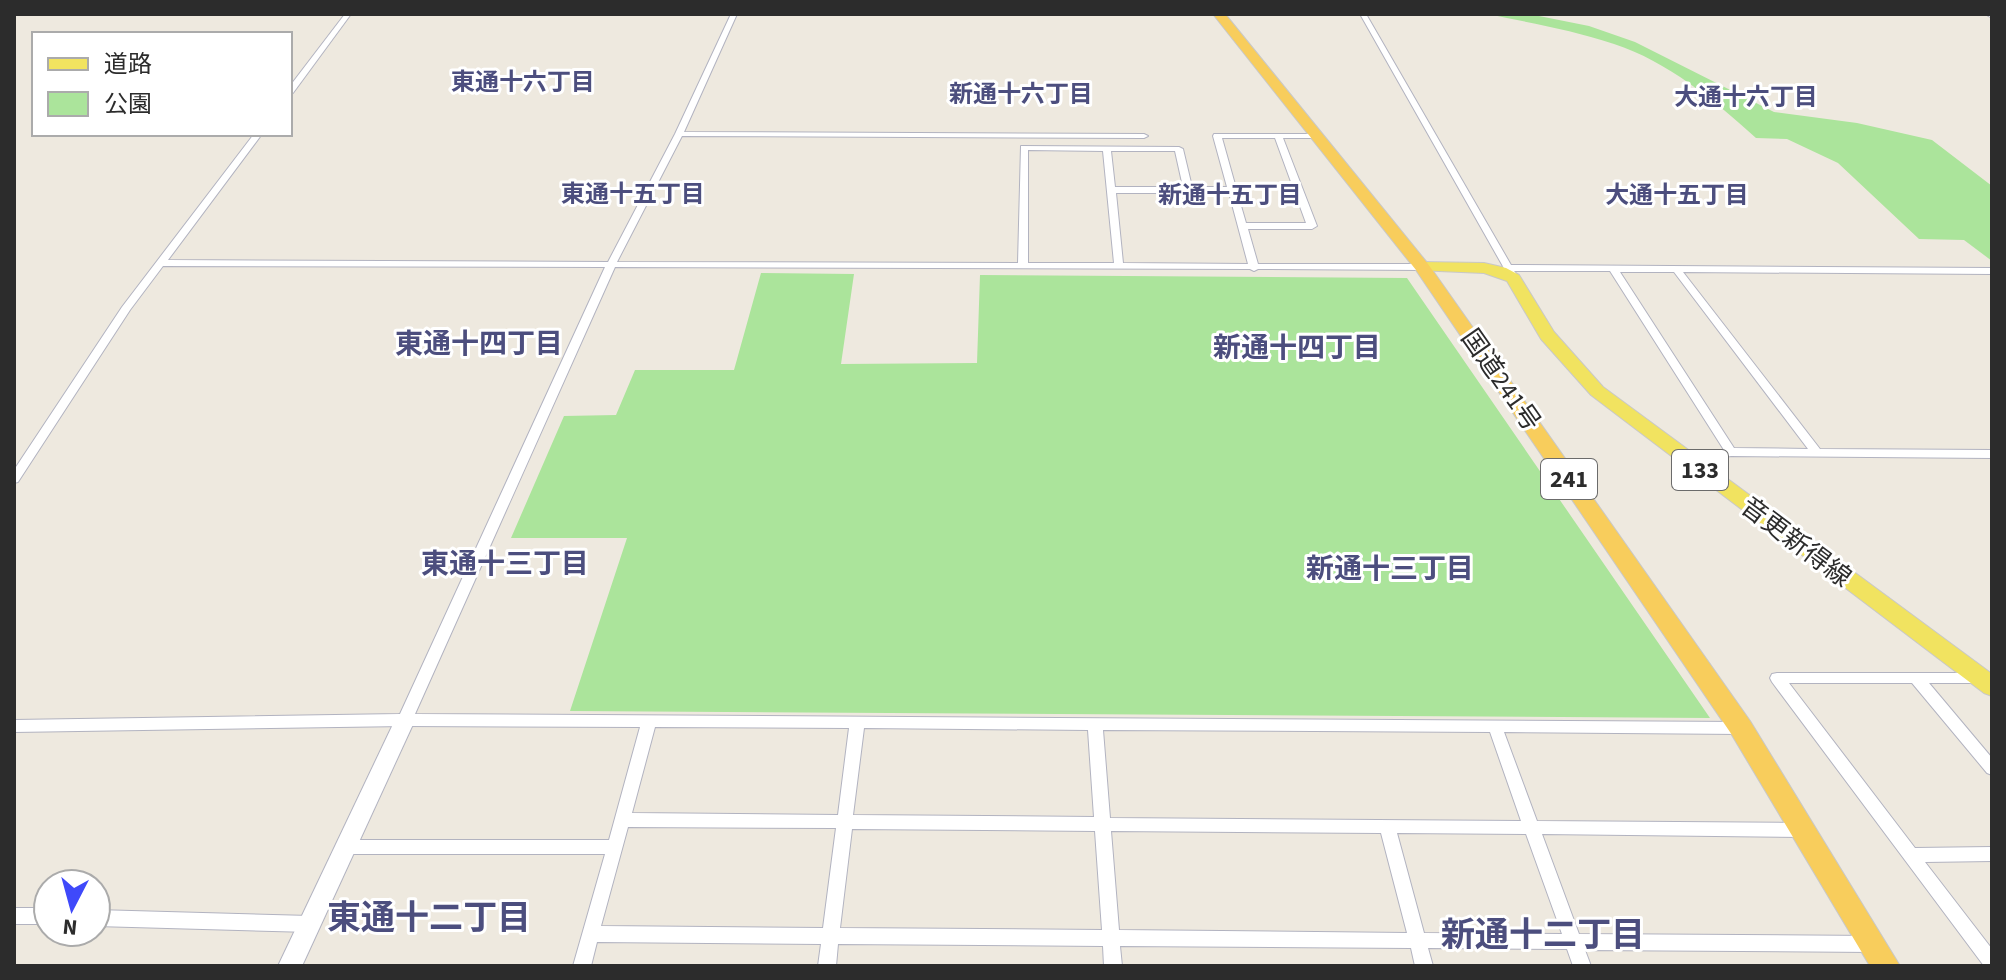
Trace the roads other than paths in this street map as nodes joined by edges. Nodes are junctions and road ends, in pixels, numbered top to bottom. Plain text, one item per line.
1 (348, 14) edge
2 (734, 14) edge
3 (1219, 14) edge
4 (1363, 14) edge
5 (292, 88) edge
6 (679, 134) junction
7 (256, 136) edge
8 (1144, 136) dead end
9 (1278, 136) junction
10 (1318, 136) junction
11 (1107, 148) junction
12 (1113, 190) junction
13 (1188, 190) junction
14 (1234, 190) junction
15 (1242, 226) junction
16 (160, 263) junction
17 (611, 265) junction
18 (1023, 266) junction
19 (1119, 266) junction
20 (1422, 267) junction
21 (1254, 268) junction
22 (1614, 270) junction
23 (1677, 270) junction
24 (1992, 271) edge
25 (1512, 273) junction
26 (1731, 452) junction
27 (1817, 453) junction
28 (1992, 454) edge
29 (1686, 460) junction
30 (14, 479) edge
31 (1916, 678) junction
32 (1986, 682) edge
33 (405, 720) junction
34 (649, 722) junction
35 (857, 723) junction
36 (1095, 724) junction
37 (14, 726) edge
38 (1495, 727) junction
39 (1741, 728) junction
40 (1992, 769) edge
41 (622, 820) junction
42 (844, 822) junction
43 (1102, 824) junction
44 (1387, 826) junction
45 (1531, 827) junction
46 (1804, 830) junction
47 (346, 847) junction
48 (615, 847) junction
49 (1992, 854) edge
50 (1910, 855) junction
51 (112, 918) edge
52 (310, 924) junction
53 (591, 934) junction
54 (830, 936) junction
55 (1110, 938) junction
56 (1417, 941) junction
57 (1573, 942) junction
58 (1873, 944) junction
59 (1992, 962) edge
60 (290, 966) edge
61 (582, 966) edge
62 (827, 966) edge
63 (1113, 966) edge
64 (1424, 966) edge
65 (1582, 966) edge
66 (1886, 966) edge

1 - 5 street
2 - 6 street
3 - 10 highway, 国道241号 / 241
4 - 25 street
6 - 8 street
6 - 17 street
7 - 16 street
9 - 10 street
9 - 14 street
9 - 15 street
10 - 20 highway, 国道241号 / 241
11 - 12 street
11 - 13 street
11 - 18 street
12 - 13 street
12 - 19 street
13 - 14 street
14 - 15 street
15 - 21 street
16 - 17 street
16 - 30 street
17 - 18 street
17 - 33 street
18 - 19 street
19 - 21 street
20 - 21 street
20 - 25 main road
20 - 39 highway, 国道241号 / 241
22 - 23 street
22 - 25 street
22 - 26 street
23 - 24 street
23 - 27 street
25 - 29 main road, 音更新得線 / 133
26 - 27 street
26 - 29 street
27 - 28 street
29 - 32 main road, 音更新得線 / 133
31 - 32 street
31 - 40 street
31 - 50 street
33 - 34 street
33 - 37 street
33 - 47 street
34 - 35 street
34 - 41 street
35 - 36 street
35 - 42 street
36 - 38 street
36 - 43 street
38 - 39 street
38 - 45 street
39 - 46 highway, 国道241号 / 241
41 - 42 street
41 - 48 street
42 - 43 street
42 - 54 street
43 - 44 street
43 - 55 street
44 - 45 street
44 - 56 street
45 - 46 street
45 - 57 street
46 - 58 highway, 国道241号 / 241
47 - 48 street
47 - 52 street
48 - 53 street
49 - 50 street
50 - 59 street
51 - 52 street
52 - 60 street
53 - 54 street
53 - 61 street
54 - 55 street
54 - 62 street
55 - 56 street
55 - 63 street
56 - 57 street
56 - 64 street
57 - 58 street
57 - 65 street
58 - 66 highway, 国道241号 / 241

